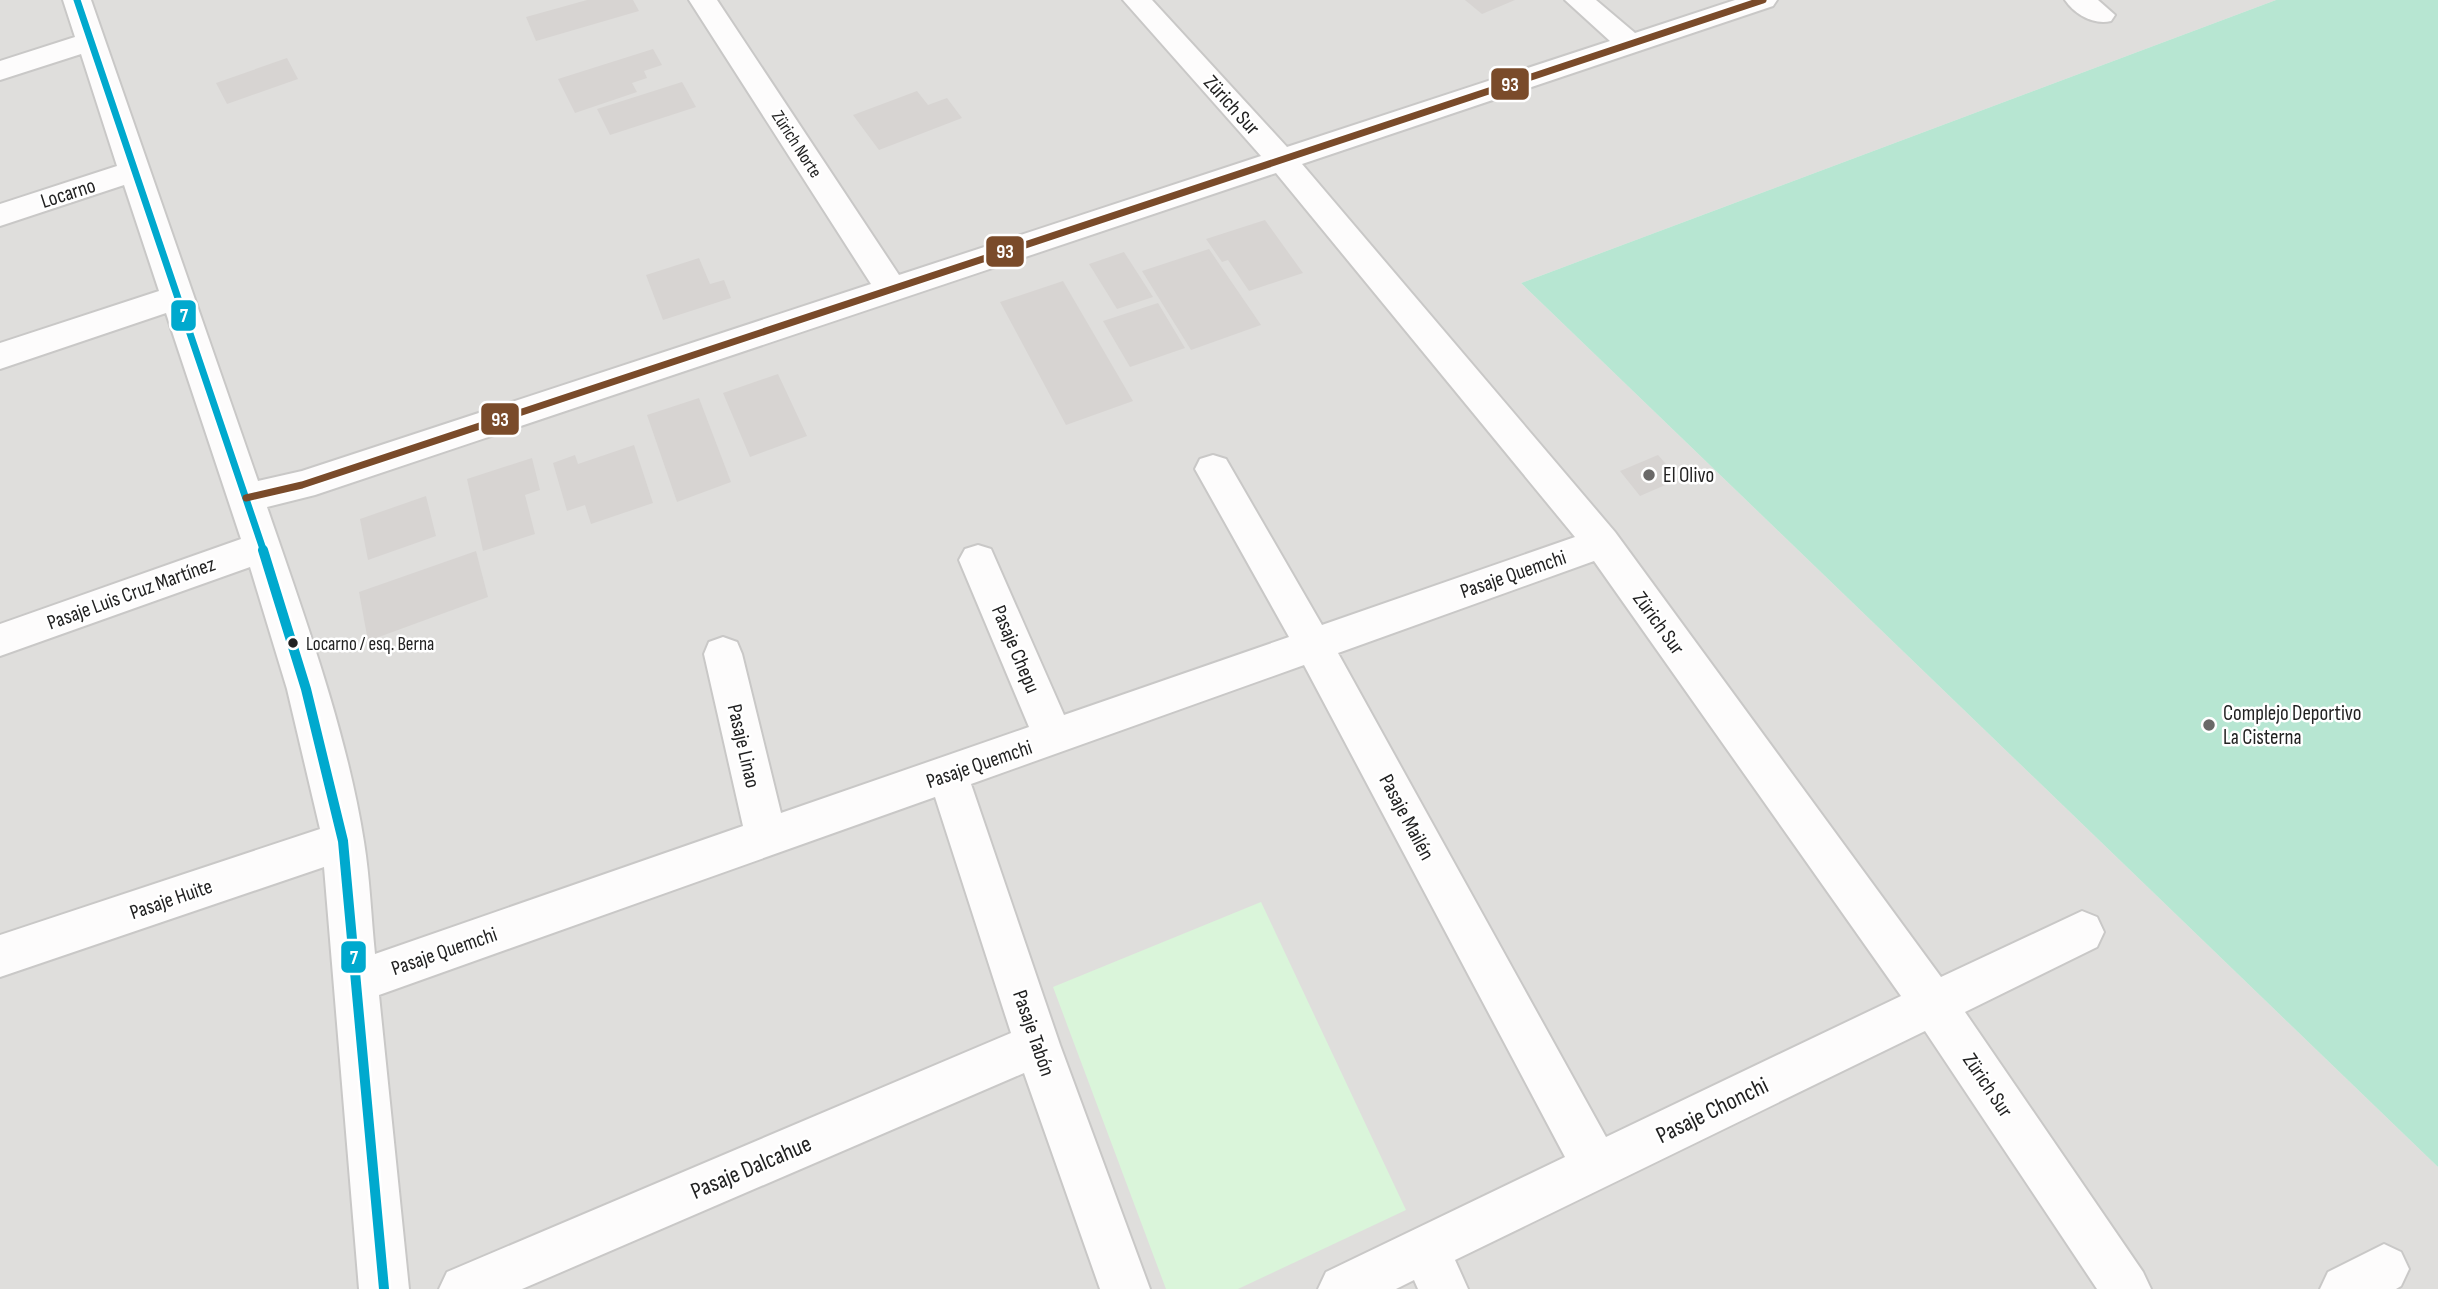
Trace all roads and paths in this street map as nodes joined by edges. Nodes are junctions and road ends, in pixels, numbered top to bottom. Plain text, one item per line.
1 (77, 0) edge
2 (703, 0) edge
3 (1137, 0) edge
4 (1578, 0) edge
5 (1763, 0) edge
6 (91, 41) junction
7 (1631, 44) junction
8 (0, 71) edge
9 (1282, 160) junction
10 (135, 171) junction
11 (0, 215) edge
12 (891, 288) junction
13 (177, 297) junction
14 (0, 356) edge
15 (1213, 469) dead end
16 (246, 499) junction
17 (1602, 543) junction
18 (262, 547) junction
19 (978, 560) dead end
20 (0, 640) edge
21 (1313, 644) junction
22 (723, 654) dead end
23 (1054, 738) junction
24 (948, 775) junction
25 (766, 837) junction
26 (343, 841) junction
27 (2082, 932) dead end
28 (0, 956) edge
29 (356, 982) junction
30 (1933, 1004) junction
31 (1037, 1045) junction
32 (1596, 1166) junction
33 (1434, 1269) edge
34 (384, 1289) edge
35 (464, 1289) edge
36 (1125, 1289) edge
37 (1343, 1289) edge
38 (2126, 1289) edge

1 - 6 street
2 - 12 street, Zürich Norte
3 - 9 street, Zürich Sur
4 - 7 street
5 - 7 street
6 - 8 street
6 - 10 street
7 - 9 street
9 - 12 street
9 - 17 street, Zürich Sur
10 - 11 street, Locarno
10 - 13 street
12 - 16 street
13 - 14 street
13 - 16 street
15 - 21 street, Pasaje Mailén
16 - 18 street
17 - 21 street, Pasaje Quemchi
17 - 30 street, Zürich Sur
18 - 20 street, Pasaje Luis Cruz Martínez
18 - 26 street
19 - 23 street, Pasaje Chepu
21 - 23 street, Pasaje Quemchi
21 - 32 street, Pasaje Mailén
22 - 25 street, Pasaje Linao
23 - 24 street, Pasaje Quemchi
24 - 25 street, Pasaje Quemchi
24 - 31 street, Pasaje Tabón
25 - 29 street, Pasaje Quemchi
26 - 28 street, Pasaje Huite
26 - 29 street
27 - 30 street, Pasaje Chonchi
29 - 34 street
30 - 32 street, Pasaje Chonchi
30 - 38 street, Zürich Sur
31 - 35 street, Pasaje Dalcahue
31 - 36 street, Pasaje Tabón
32 - 33 street, Pasaje Chonchi
33 - 37 street, Pasaje Chonchi

